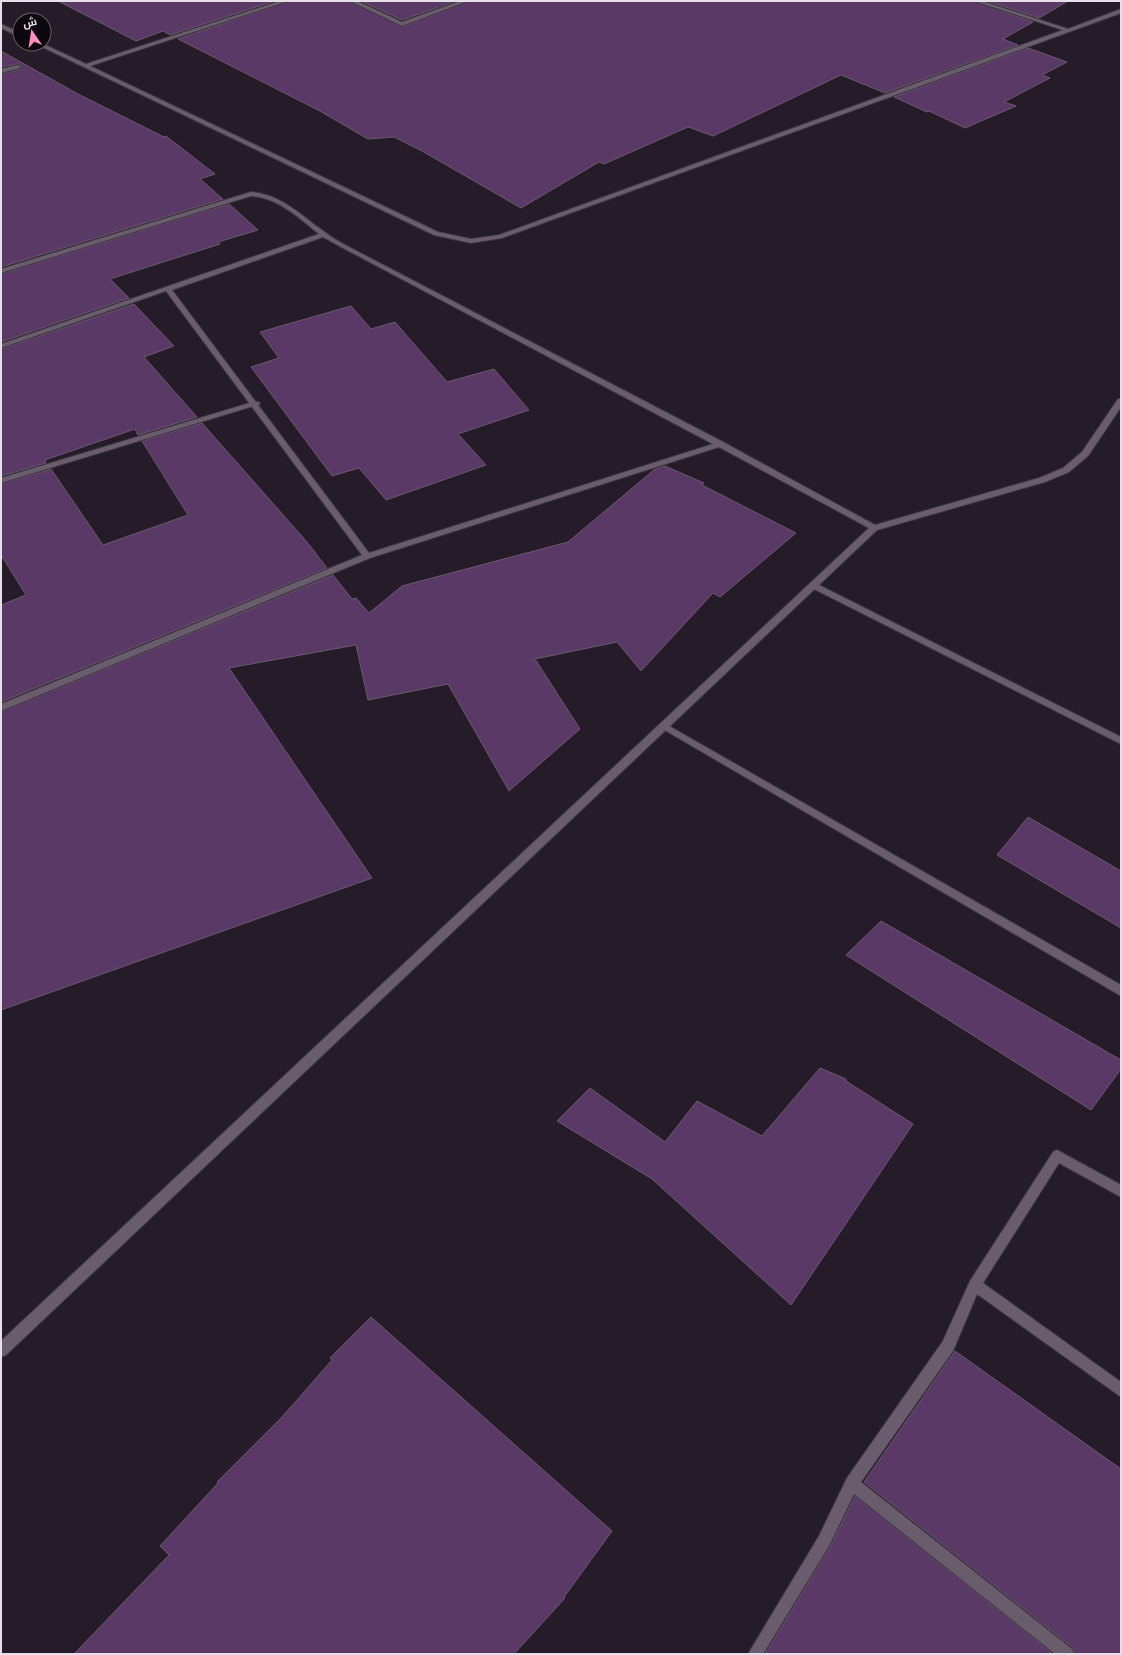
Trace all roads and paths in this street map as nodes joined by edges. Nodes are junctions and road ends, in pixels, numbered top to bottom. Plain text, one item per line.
1 (285, 1) edge
2 (353, 1) edge
3 (465, 1) edge
4 (977, 1) edge
5 (1121, 11) edge
6 (1, 26) edge
7 (1067, 30) junction
8 (12, 31) edge
9 (52, 50) edge
10 (86, 66) junction
11 (18, 67) dead end
12 (1, 71) edge
13 (324, 235) junction
14 (1, 271) edge
15 (168, 288) junction
16 (1, 346) edge
17 (1121, 401) edge
18 (256, 404) junction
19 (720, 444) junction
20 (1, 481) edge
21 (874, 528) junction
22 (367, 556) junction
23 (813, 584) junction
24 (1, 708) edge
25 (664, 726) junction
26 (1121, 741) edge
27 (1121, 991) edge
28 (1121, 1191) edge
29 (976, 1285) junction
30 (1, 1350) edge
31 (1121, 1390) edge
32 (852, 1483) junction
33 (755, 1654) edge
34 (1066, 1654) edge

1 - 10 street
2 - 3 street
4 - 7 street
5 - 7 street
6 - 8 street
7 - 10 street
9 - 10 street
11 - 12 street
13 - 14 street
13 - 15 street
13 - 19 street
15 - 16 street
15 - 18 street
17 - 21 street
18 - 20 street
18 - 22 street
19 - 21 street
19 - 22 street
21 - 23 street
22 - 24 street
23 - 25 street
23 - 26 street
25 - 27 street
25 - 30 street
28 - 29 street
29 - 31 street
29 - 32 street
32 - 33 street
32 - 34 street

